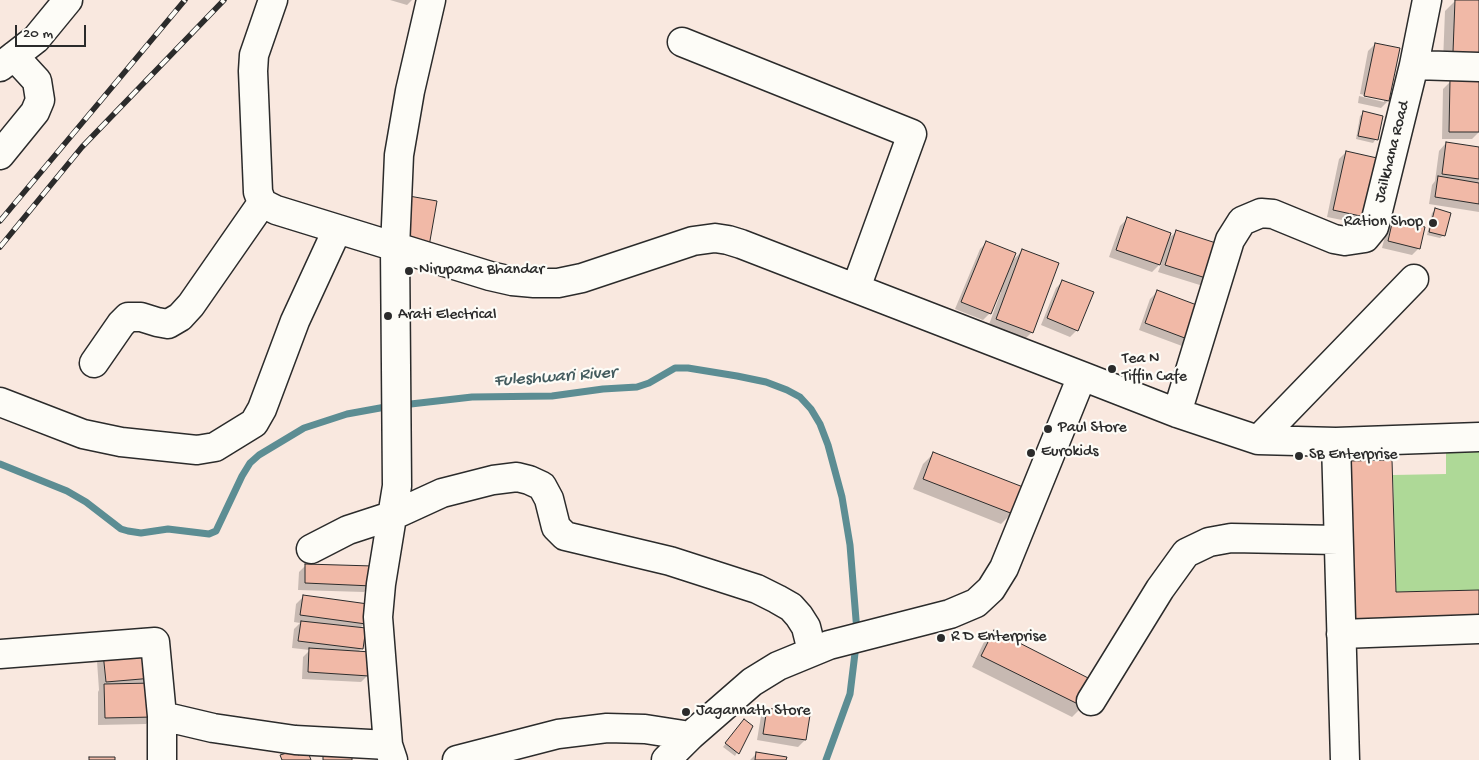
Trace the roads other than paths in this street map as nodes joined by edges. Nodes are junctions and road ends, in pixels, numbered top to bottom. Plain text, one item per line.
1 (68, 0) edge
2 (273, 0) edge
3 (431, 0) edge
4 (1427, 0) edge
5 (682, 42) dead end
6 (7, 62) edge
7 (1414, 65) junction
8 (1479, 67) edge
9 (0, 155) edge
10 (262, 203) junction
11 (337, 230) junction
12 (395, 248) junction
13 (1414, 279) dead end
14 (856, 288) junction
15 (94, 363) dead end
16 (1082, 376) junction
17 (0, 402) edge
18 (1177, 413) junction
19 (1479, 437) edge
20 (1258, 440) junction
21 (1336, 442) junction
22 (394, 515) junction
23 (1338, 540) junction
24 (311, 549) dead end
25 (1479, 630) edge
26 (1341, 634) junction
27 (821, 648) junction
28 (0, 654) edge
29 (1091, 701) dead end
30 (162, 716) junction
31 (690, 736) junction
32 (390, 753) edge
33 (162, 760) edge
34 (457, 760) edge
35 (666, 760) edge
36 (1344, 760) edge

1 - 6 street
2 - 10 street
3 - 12 street
4 - 7 street, Jailkhana Road
5 - 14 street
6 - 9 street
7 - 8 street
7 - 18 street, Jailkhana Road
10 - 11 street
10 - 15 street
11 - 12 street
11 - 17 street
12 - 14 street
12 - 22 street
13 - 20 street
14 - 16 street
16 - 18 street
16 - 27 street
18 - 20 street
19 - 21 street
20 - 21 street
21 - 23 street
22 - 24 street
22 - 27 street
22 - 32 street
23 - 26 street
23 - 29 street
25 - 26 street
26 - 36 street
27 - 31 street
28 - 30 street
30 - 32 street
30 - 33 street
31 - 34 street
31 - 35 street

